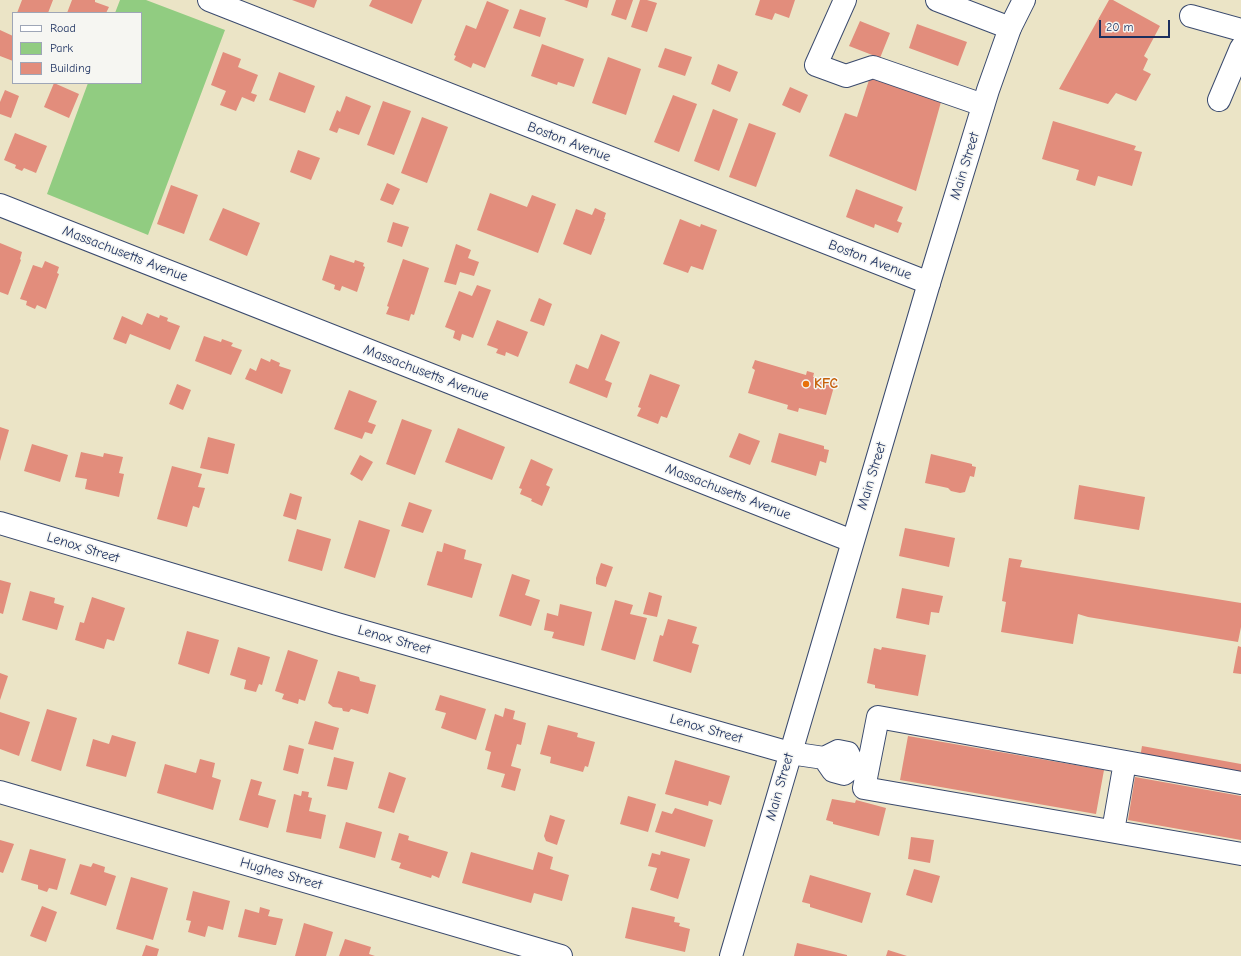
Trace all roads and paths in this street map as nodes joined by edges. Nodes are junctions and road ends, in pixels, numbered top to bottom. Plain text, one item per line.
1 (209, 0) edge
2 (844, 0) edge
3 (937, 0) edge
4 (1024, 0) edge
5 (1191, 16) dead end
6 (1010, 28) junction
7 (1241, 30) edge
8 (1241, 48) edge
9 (1219, 100) dead end
10 (983, 105) junction
11 (0, 205) edge
12 (929, 283) junction
13 (0, 523) edge
14 (852, 541) junction
15 (790, 752) junction
16 (1125, 762) junction
17 (861, 768) junction
18 (1241, 783) edge
19 (0, 792) edge
20 (1113, 831) junction
21 (1241, 854) edge
22 (561, 956) edge
23 (731, 956) edge

1 - 12 street, Boston Avenue
2 - 10 street
3 - 6 street
4 - 6 street, Main Street
5 - 7 street
6 - 10 street, Main Street
8 - 9 street
10 - 12 street, Main Street
11 - 14 street, Massachusetts Avenue
12 - 14 street, Main Street
13 - 15 street, Lenox Street
14 - 15 street, Main Street
15 - 17 street, Lenox Street
15 - 23 street, Main Street
16 - 17 street
16 - 18 street
16 - 20 street
17 - 20 street
19 - 22 street, Hughes Street
20 - 21 street

